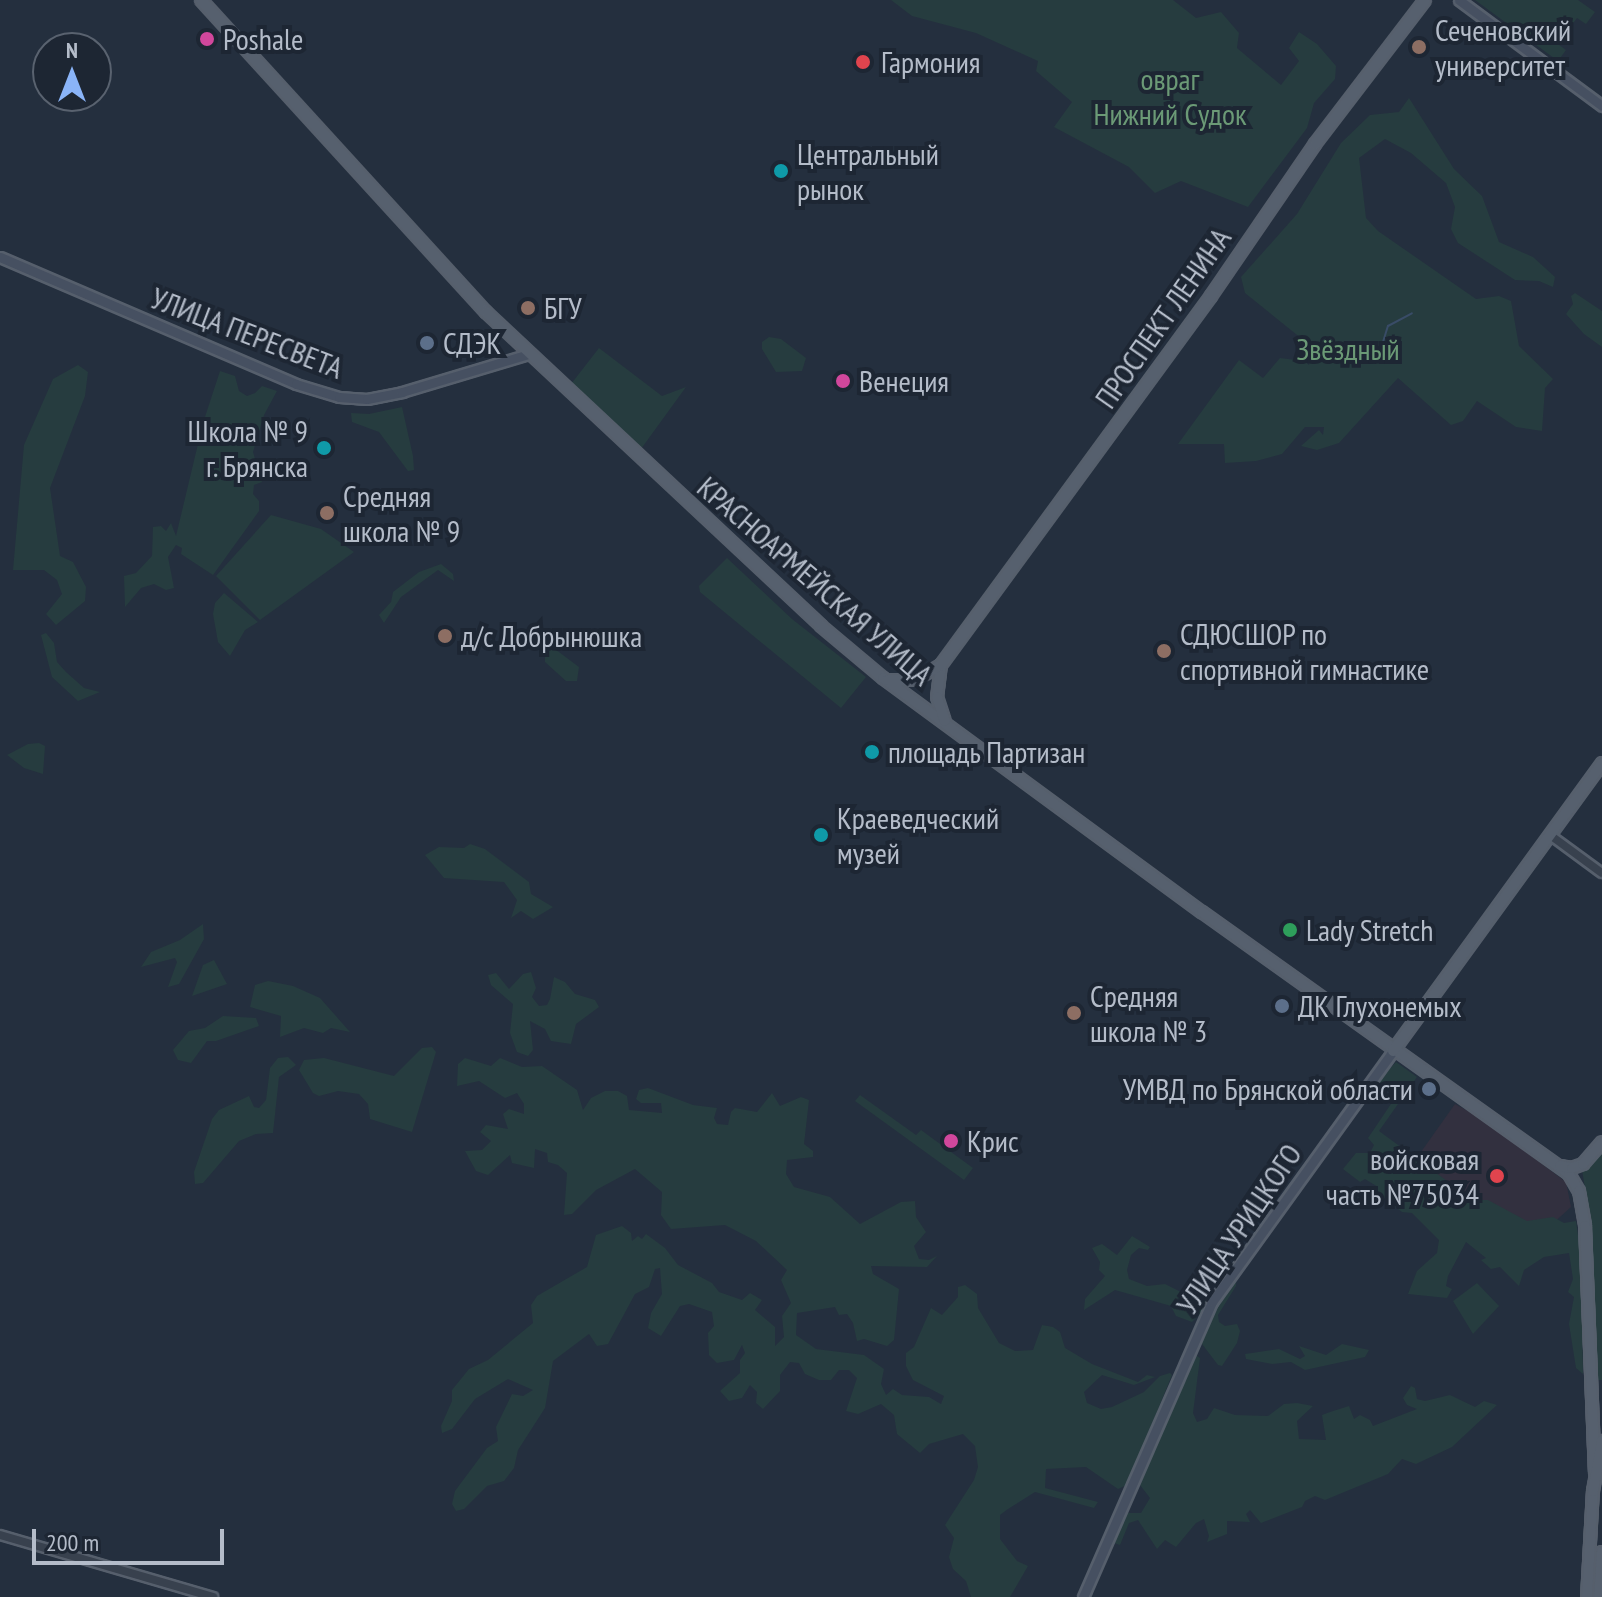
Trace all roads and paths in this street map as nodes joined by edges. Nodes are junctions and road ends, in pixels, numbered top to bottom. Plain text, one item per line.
1 (201, 0) edge
2 (1425, 0) edge
3 (1459, 0) edge
4 (1602, 106) edge
5 (0, 257) edge
6 (529, 354) junction
7 (941, 665) junction
8 (883, 678) junction
9 (946, 724) junction
10 (1602, 763) edge
11 (1550, 835) junction
12 (1602, 873) edge
13 (1393, 1051) junction
14 (1602, 1142) edge
15 (1554, 1164) junction
16 (1602, 1441) edge
17 (1595, 1472) junction
18 (0, 1535) edge
19 (1602, 1552) edge
20 (213, 1597) edge
21 (1083, 1597) edge
22 (1587, 1597) edge
23 (1599, 1597) edge

1 - 6 main road, КРАСНОАРМЕЙСКАЯ УЛИЦА
2 - 7 main road, ПРОСПЕКТ ЛЕНИНА
3 - 4 main road
5 - 6 main road, УЛИЦА ПЕРЕСВЕТА
6 - 8 main road, КРАСНОАРМЕЙСКАЯ УЛИЦА
7 - 8 main road
7 - 9 main road
8 - 9 main road, КРАСНОАРМЕЙСКАЯ УЛИЦА
9 - 13 main road, КРАСНОАРМЕЙСКАЯ УЛИЦА
10 - 11 main road, УЛИЦА УРИЦКОГО
11 - 12 street
11 - 13 main road, УЛИЦА УРИЦКОГО
13 - 15 main road, КРАСНОАРМЕЙСКАЯ УЛИЦА
13 - 21 main road, УЛИЦА УРИЦКОГО
14 - 15 main road
15 - 17 main road, КРАСНОАРМЕЙСКАЯ УЛИЦА
16 - 17 main road
17 - 22 main road
18 - 20 street
19 - 23 main road

